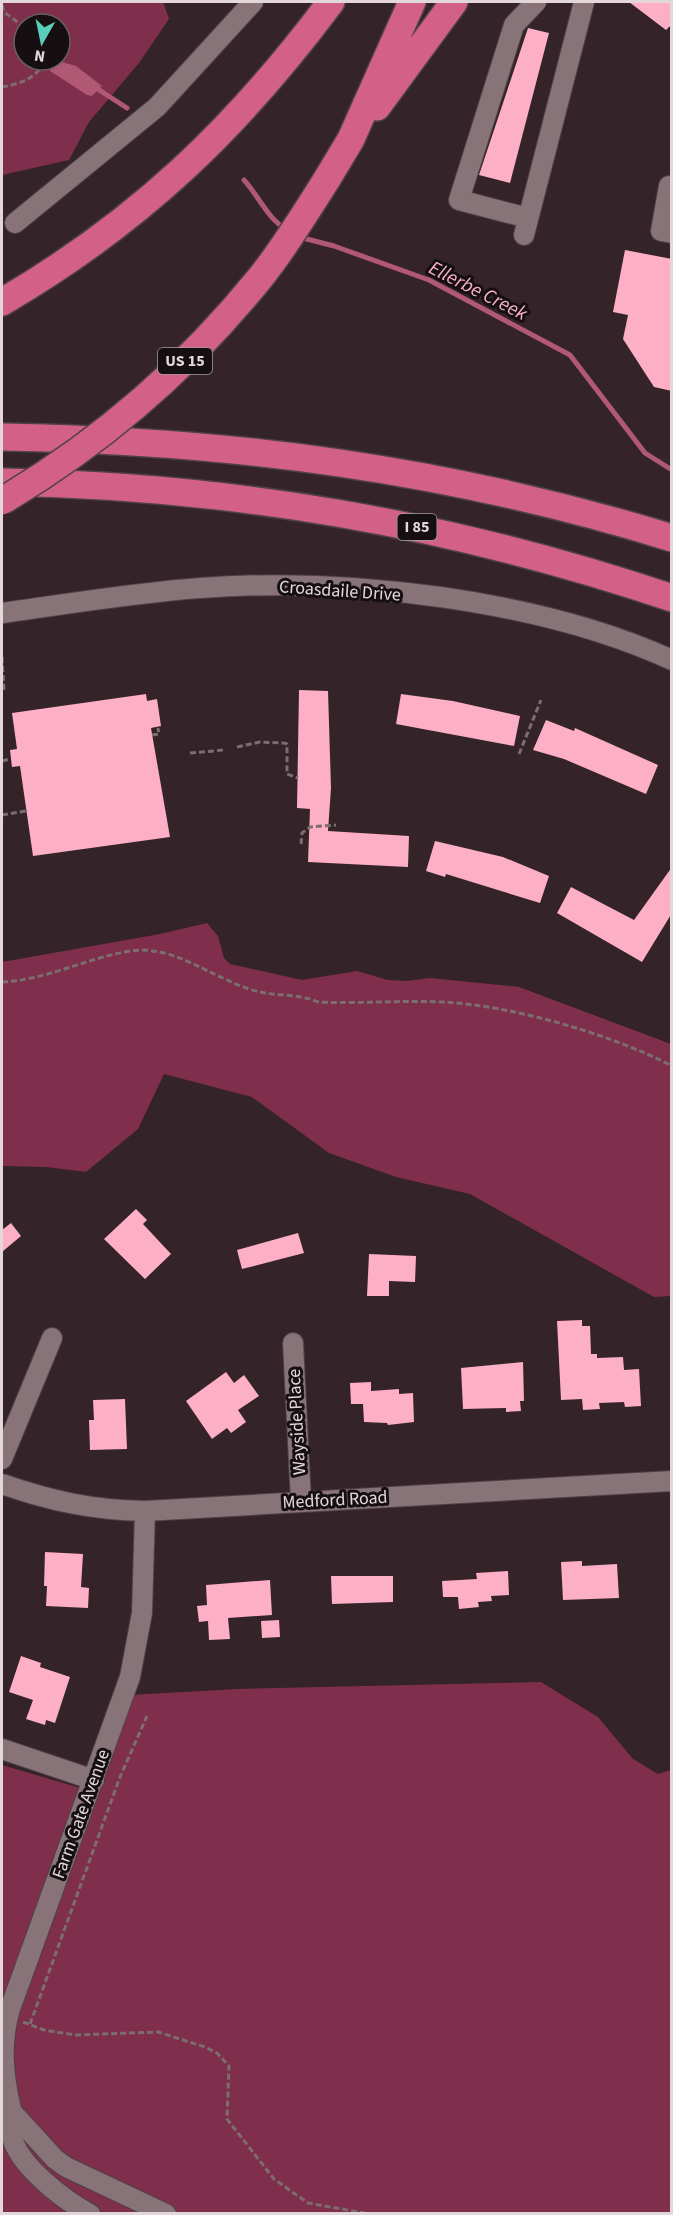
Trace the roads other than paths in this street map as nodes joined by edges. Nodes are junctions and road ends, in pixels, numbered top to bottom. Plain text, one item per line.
1 (254, 2) edge
2 (315, 2) edge
3 (331, 2) edge
4 (412, 2) edge
5 (454, 2) edge
6 (536, 2) edge
7 (584, 2) edge
8 (294, 51) junction
9 (351, 139) junction
10 (669, 186) dead end
11 (15, 223) dead end
12 (672, 232) edge
13 (2, 302) edge
14 (2, 437) edge
15 (2, 482) edge
16 (2, 501) edge
17 (672, 538) edge
18 (672, 598) edge
19 (2, 613) edge
20 (672, 660) edge
21 (52, 1338) dead end
22 (293, 1343) dead end
23 (2, 1460) edge
24 (672, 1481) edge
25 (2, 1484) edge
26 (301, 1501) junction
27 (145, 1511) junction
28 (2, 1749) edge
29 (94, 1780) junction
30 (12, 2112) junction
31 (90, 2214) edge
32 (165, 2214) edge

1 - 11 street
2 - 8 highway
3 - 8 highway
4 - 9 highway, US 15
5 - 9 highway
6 - 7 street
8 - 13 highway
9 - 16 highway, US 15, bridge
10 - 12 street
14 - 17 highway
15 - 18 highway, I 85
19 - 20 street, Croasdaile Drive
21 - 23 street
22 - 26 street, Wayside Place
24 - 26 street, Medford Road
25 - 27 street, Medford Road
26 - 27 street, Medford Road
27 - 29 street, Farm Gate Avenue
28 - 29 street
29 - 30 street, Farm Gate Avenue
30 - 31 street, Farm Gate Avenue
30 - 32 street

